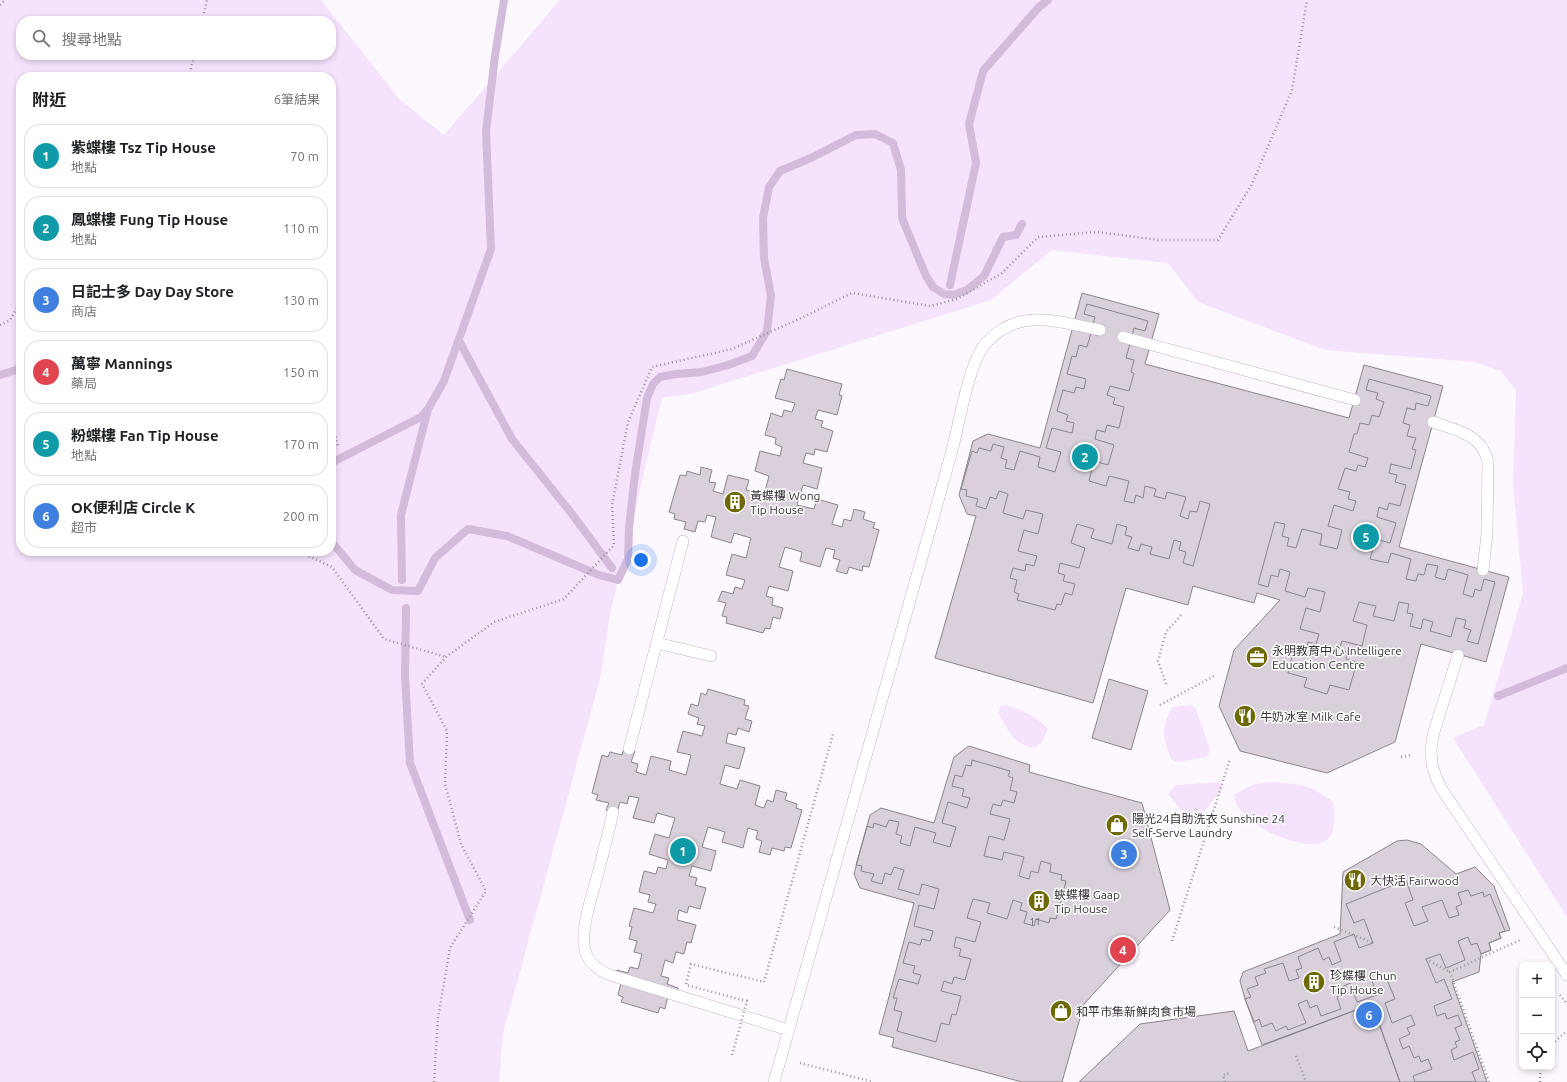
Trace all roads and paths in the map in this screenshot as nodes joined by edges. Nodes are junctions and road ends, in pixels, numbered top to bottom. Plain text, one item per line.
1 (4, 0) edge
2 (207, 0) edge
3 (1308, 0) edge
4 (0, 5) edge
5 (203, 16) edge
6 (193, 60) edge
7 (191, 72) edge
8 (16, 310) edge
9 (0, 325) edge
10 (1100, 330) dead end
11 (1123, 337) dead end
12 (1355, 400) dead end
13 (1433, 422) dead end
14 (336, 438) edge
15 (338, 447) dead end
16 (683, 541) dead end
17 (309, 556) edge
18 (1483, 570) dead end
19 (1182, 615) dead end
20 (657, 643) junction
21 (1458, 655) dead end
22 (711, 656) dead end
23 (446, 657) junction
24 (1216, 675) dead end
25 (1166, 684) dead end
26 (1160, 705) dead end
27 (833, 734) dead end
28 (629, 749) dead end
29 (1230, 759) dead end
30 (613, 812) dead end
31 (1334, 927) dead end
32 (1537, 931) junction
33 (1172, 941) dead end
34 (1373, 943) dead end
35 (1426, 959) dead end
36 (1450, 972) junction
37 (1567, 975) edge
38 (789, 1030) junction
39 (1567, 1031) edge
40 (1555, 1041) edge
41 (732, 1055) dead end
42 (1296, 1056) dead end
43 (781, 1058) junction
44 (1541, 1070) edge
45 (1230, 1073) dead end
46 (434, 1082) edge
47 (774, 1082) edge
48 (872, 1082) edge
49 (1225, 1082) edge
50 (1306, 1082) edge
51 (1489, 1082) edge
52 (1540, 1082) edge

1 - 4 path
2 - 5 path
3 - 23 path
6 - 7 path
8 - 9 path
10 - 38 lane
11 - 12 lane
13 - 18 lane
14 - 15 path
16 - 20 lane
17 - 23 path
19 - 25 path
20 - 22 lane
20 - 28 lane
21 - 32 lane
23 - 46 path
24 - 26 path
27 - 41 path, bridge
29 - 33 path
30 - 38 lane
31 - 34 path
32 - 36 path
32 - 37 lane
35 - 36 path
36 - 51 path
38 - 43 lane
39 - 40 path
42 - 50 path
43 - 47 lane
43 - 48 path
44 - 52 path
45 - 49 path

